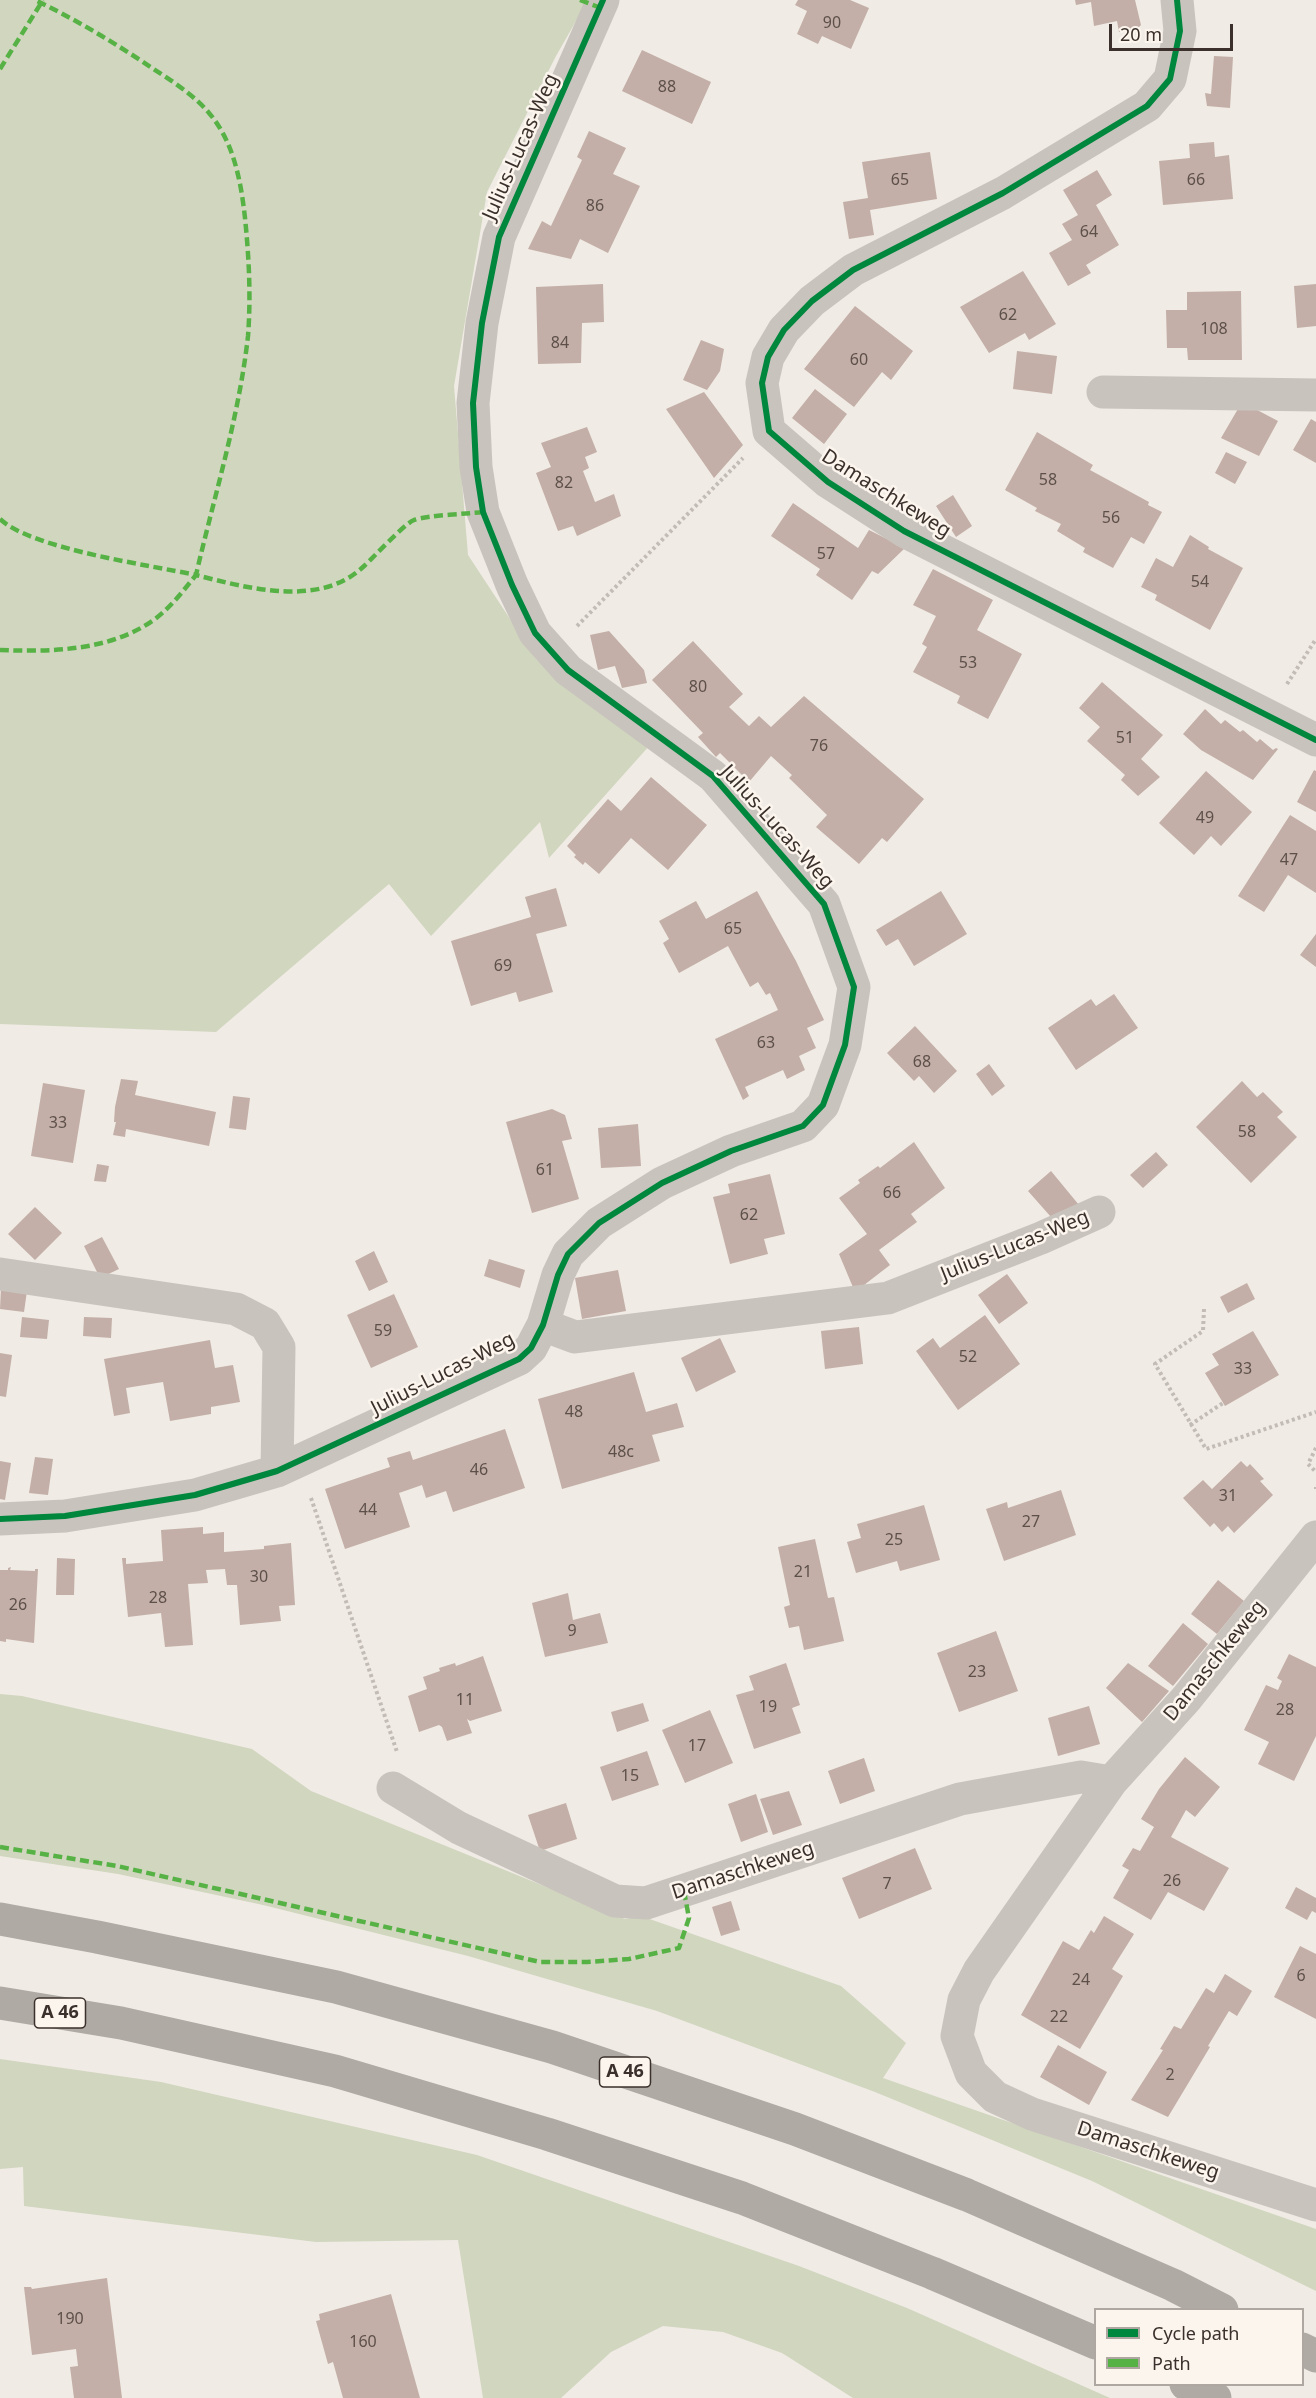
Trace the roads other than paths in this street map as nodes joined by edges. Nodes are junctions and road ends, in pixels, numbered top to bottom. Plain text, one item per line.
1 (603, 0) edge
2 (1177, 0) edge
3 (1103, 392) dead end
4 (1316, 395) edge
5 (1316, 740) edge
6 (1099, 1212) dead end
7 (0, 1274) edge
8 (543, 1325) junction
9 (288, 1467) junction
10 (0, 1519) edge
11 (1316, 1537) edge
12 (1111, 1782) junction
13 (393, 1788) dead end
14 (0, 1920) edge
15 (0, 2003) edge
16 (1316, 2205) edge
17 (1218, 2308) edge
18 (1094, 2343) edge
19 (1188, 2386) edge
20 (1215, 2398) edge

1 - 8 street, Julius-Lucas-Weg
2 - 5 street, Damaschkeweg
3 - 4 street
6 - 8 street, Julius-Lucas-Weg
7 - 9 street
8 - 9 street, Julius-Lucas-Weg
9 - 10 street, Julius-Lucas-Weg
11 - 12 street, Damaschkeweg
12 - 13 street, Damaschkeweg
12 - 16 street, Damaschkeweg
14 - 17 highway, A 46
15 - 18 highway, A 46
19 - 20 highway

